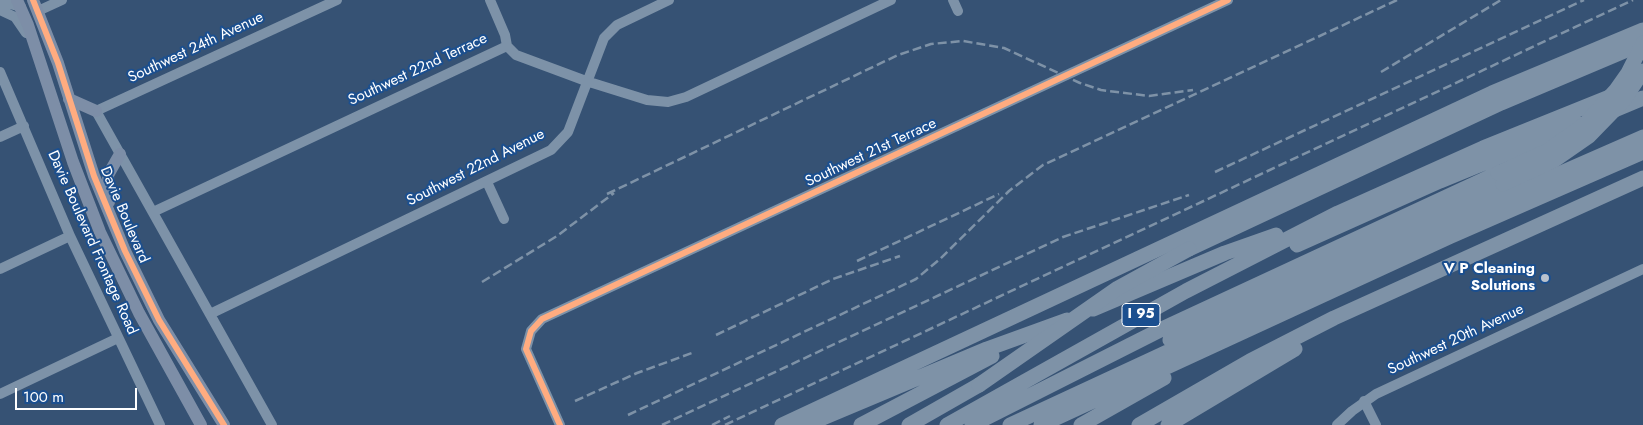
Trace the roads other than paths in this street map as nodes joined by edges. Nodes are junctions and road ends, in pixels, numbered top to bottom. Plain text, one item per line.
1 (0, 0) edge
2 (62, 0) edge
3 (337, 0) edge
4 (490, 0) edge
5 (668, 0) edge
6 (891, 0) edge
7 (954, 0) edge
8 (1228, 0) edge
9 (22, 2) edge
10 (35, 6) edge
11 (0, 10) edge
12 (958, 11) dead end
13 (1643, 30) edge
14 (49, 40) junction
15 (1643, 43) edge
16 (507, 46) junction
17 (40, 59) junction
18 (1643, 70) edge
19 (0, 72) edge
20 (586, 81) junction
21 (1643, 84) edge
22 (1643, 98) edge
23 (69, 99) junction
24 (96, 111) junction
25 (24, 126) junction
26 (0, 137) edge
27 (1643, 137) edge
28 (1643, 152) edge
29 (120, 154) junction
30 (1643, 178) edge
31 (1500, 179) junction
32 (487, 182) junction
33 (153, 212) junction
34 (1338, 213) junction
35 (504, 220) dead end
36 (112, 222) junction
37 (70, 236) junction
38 (0, 269) edge
39 (1643, 269) edge
40 (1415, 282) junction
41 (210, 314) junction
42 (1049, 327) junction
43 (1244, 332) junction
44 (118, 338) junction
45 (0, 394) edge
46 (1364, 401) junction
47 (1042, 410) junction
48 (160, 425) edge
49 (201, 425) edge
50 (224, 425) edge
51 (272, 425) edge
52 (560, 425) edge
53 (782, 425) edge
54 (806, 425) edge
55 (862, 425) edge
56 (908, 425) edge
57 (947, 425) edge
58 (966, 425) edge
59 (972, 425) edge
60 (1010, 425) edge
61 (1041, 425) edge
62 (1081, 425) edge
63 (1139, 425) edge
64 (1168, 425) edge
65 (1337, 425) edge
66 (1376, 425) edge

1 - 9 street
2 - 10 street
3 - 24 street, Southwest 24th Avenue
4 - 16 street
5 - 20 street
6 - 20 street
7 - 12 street
8 - 52 street, Southwest 21st Terrace
9 - 10 main road
9 - 14 main road
9 - 17 main road, Davie Boulevard
10 - 14 main road, Davie Boulevard
11 - 17 street
13 - 53 highway
14 - 23 main road, Davie Boulevard
15 - 31 highway, bridge
15 - 56 highway, bridge
16 - 20 street, Southwest 22nd Terrace
16 - 33 street, Southwest 22nd Terrace
17 - 49 main road, Davie Boulevard
18 - 31 highway, bridge
19 - 25 street, Davie Boulevard Frontage Road
20 - 32 street, Southwest 22nd Avenue
21 - 34 highway, I 95
22 - 58 highway
23 - 24 main road
23 - 36 main road, Davie Boulevard
24 - 29 street
25 - 26 street
25 - 37 street, Davie Boulevard Frontage Road
27 - 47 highway
28 - 43 highway
29 - 33 street
29 - 36 main road
30 - 40 highway
31 - 47 highway
31 - 59 highway
32 - 35 street
32 - 41 street, Southwest 22nd Avenue
33 - 41 street
34 - 42 highway
34 - 57 highway, I 95
36 - 50 main road, Davie Boulevard
37 - 38 street
37 - 44 street, Davie Boulevard Frontage Road
39 - 46 street, Southwest 20th Avenue
40 - 63 highway
40 - 64 highway
41 - 51 street
42 - 54 highway
42 - 55 highway
43 - 61 highway
43 - 62 highway
44 - 45 street
44 - 48 street, Davie Boulevard Frontage Road
46 - 65 street, Southwest 20th Avenue
46 - 66 street
47 - 60 highway

